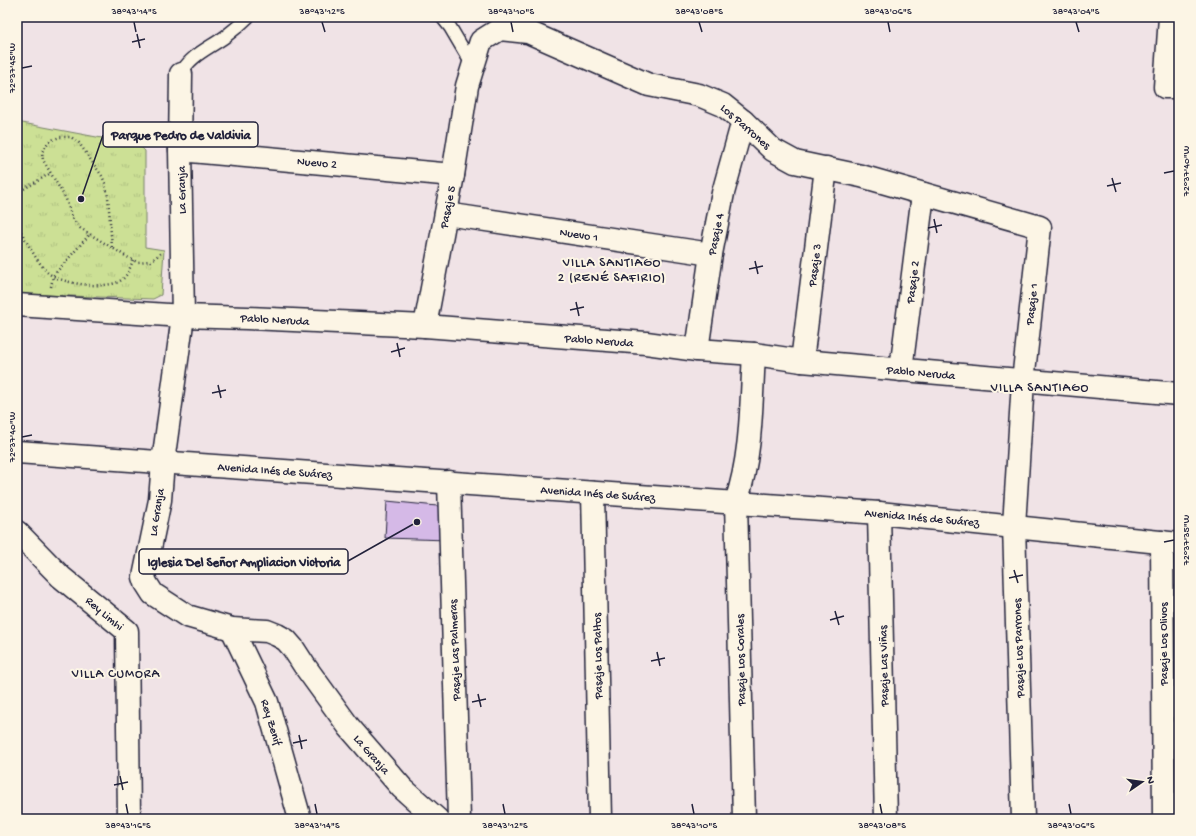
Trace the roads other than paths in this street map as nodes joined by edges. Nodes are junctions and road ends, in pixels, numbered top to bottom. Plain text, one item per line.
1 (248, 17) edge
2 (442, 17) edge
3 (1170, 17) edge
4 (473, 66) junction
5 (181, 74) joint
6 (467, 86) joint
7 (1179, 87) edge
8 (743, 121) junction
9 (180, 150) junction
10 (826, 168) junction
11 (453, 175) junction
12 (924, 194) junction
13 (446, 214) junction
14 (1040, 227) joint
15 (711, 254) junction
16 (17, 305) edge
17 (183, 316) junction
18 (425, 326) junction
19 (697, 350) junction
20 (754, 354) junction
21 (802, 361) junction
22 (901, 370) junction
23 (1023, 381) junction
24 (1179, 394) edge
25 (17, 452) edge
26 (163, 462) junction
27 (449, 482) junction
28 (593, 493) junction
29 (736, 502) junction
30 (879, 513) junction
31 (1014, 526) junction
32 (17, 532) edge
33 (1171, 543) edge
34 (232, 629) junction
35 (128, 819) edge
36 (300, 819) edge
37 (437, 819) edge
38 (459, 819) edge
39 (600, 819) edge
40 (744, 819) edge
41 (886, 819) edge
42 (1023, 819) edge
43 (1164, 819) edge

1 - 5 lane
2 - 4 lane
3 - 7 street
4 - 6 street, Los Parrones
4 - 8 street, Los Parrones
5 - 9 street, La Granja
6 - 11 street, Pasaje 5
8 - 10 street, Los Parrones
8 - 15 street, Pasaje 4
9 - 11 street, Nuevo 2
9 - 17 street, La Granja
10 - 12 street, Los Parrones
10 - 21 street, Pasaje 3
11 - 13 street, Pasaje 5
12 - 14 street, Los Parrones
12 - 22 street, Pasaje 2
13 - 15 street, Nuevo 1
13 - 18 street, Pasaje 5
14 - 23 street, Pasaje 1
15 - 19 street, Pasaje 4
16 - 17 street, Pablo Neruda
17 - 18 street, Pablo Neruda
17 - 26 street, La Granja
18 - 19 street, Pablo Neruda
19 - 20 street, Pablo Neruda
20 - 21 street, Pablo Neruda
20 - 29 street, Pasaje Los Corales
21 - 22 street, Pablo Neruda
22 - 23 street, Pablo Neruda
23 - 24 street, Pablo Neruda
23 - 31 street, Pasaje Los Parrones
25 - 26 street, Avenida Inés de Suárez
26 - 27 street, Avenida Inés de Suárez
26 - 34 street, La Granja
27 - 28 street, Avenida Inés de Suárez
27 - 38 street, Pasaje Las Palmeras
28 - 29 street, Avenida Inés de Suárez
28 - 39 street, Pasaje Los Paltos
29 - 30 street, Avenida Inés de Suárez
29 - 40 street, Pasaje Los Corales
30 - 31 street, Avenida Inés de Suárez
30 - 41 street, Pasaje Las Viñas
31 - 33 street, Avenida Inés de Suárez
31 - 42 street, Pasaje Los Parrones
32 - 35 street, Rey Limhi
33 - 43 street, Pasaje Los Olivos
34 - 36 street, Rey Zenif
34 - 37 street, La Granja

